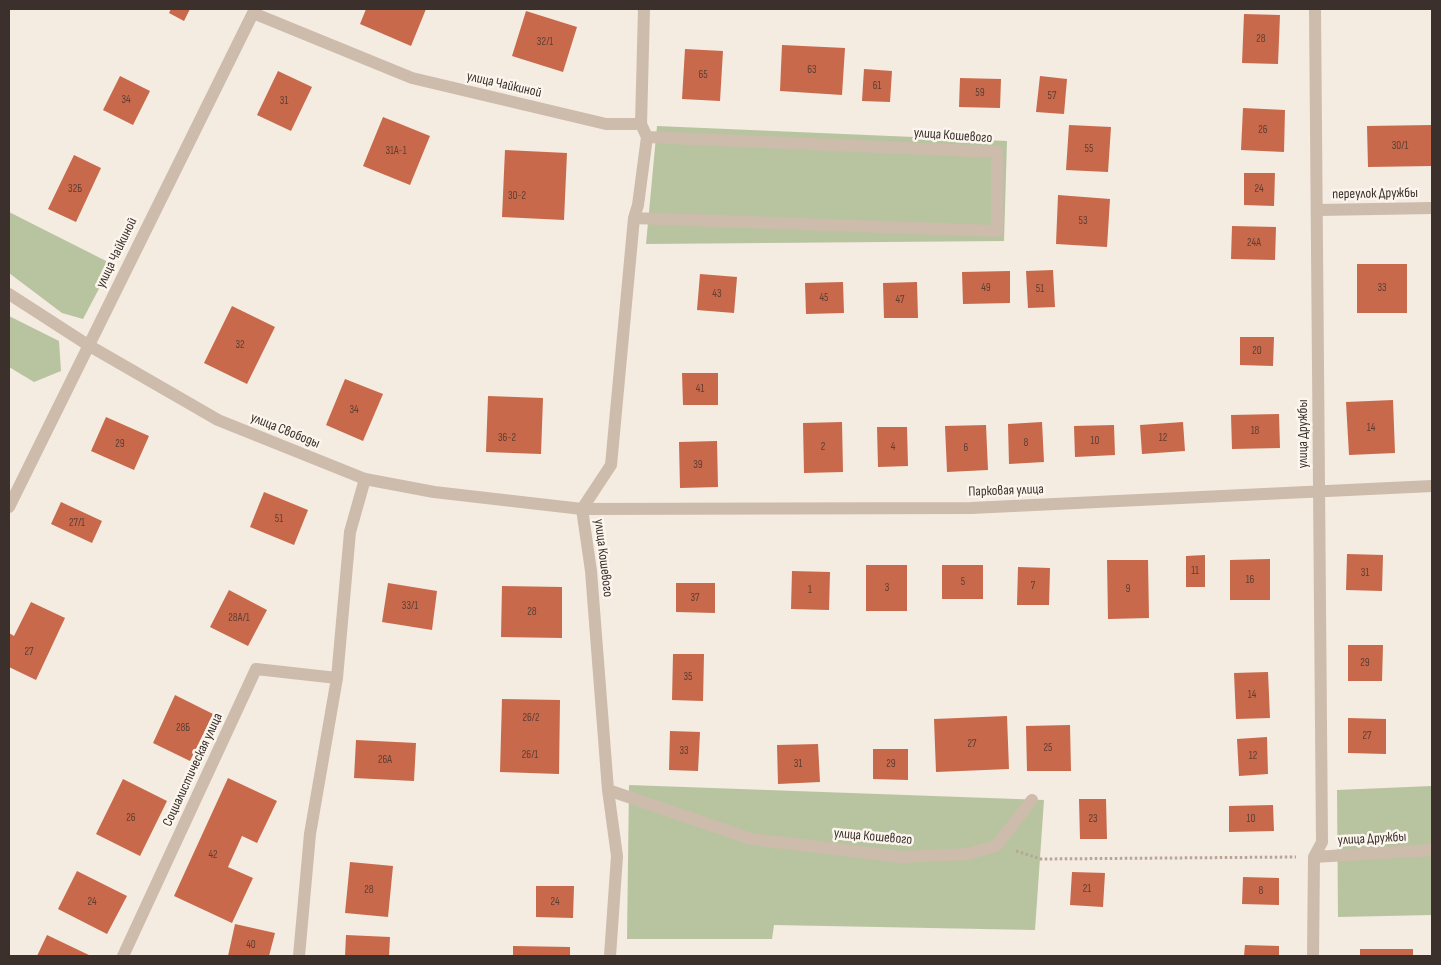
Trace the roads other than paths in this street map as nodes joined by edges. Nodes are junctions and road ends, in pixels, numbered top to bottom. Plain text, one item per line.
1 (644, 9) edge
2 (1315, 9) edge
3 (254, 11) edge
4 (641, 124) junction
5 (647, 137) junction
6 (1432, 208) edge
7 (1318, 210) junction
8 (634, 218) junction
9 (9, 294) edge
10 (88, 345) junction
11 (365, 479) junction
12 (1432, 486) edge
13 (1318, 491) junction
14 (9, 508) edge
15 (582, 509) junction
16 (337, 678) junction
17 (608, 790) junction
18 (1032, 800) dead end
19 (1432, 850) edge
20 (1314, 857) junction
21 (122, 956) edge
22 (299, 956) edge
23 (610, 956) edge
24 (1313, 956) edge

1 - 4 street
2 - 7 street, улица Дружбы
3 - 4 street, улица Чайкиной
3 - 10 street, улица Чайкиной
4 - 5 street
5 - 8 street, улица Кошевого
5 - 8 street, улица Кошевого
6 - 7 street, переулок Дружбы
7 - 13 street, улица Дружбы
8 - 15 street, улица Кошевого
9 - 10 street, улица Свободы
10 - 11 street, улица Свободы
10 - 14 street, улица Чайкиной
11 - 15 street, улица Свободы
11 - 16 street
12 - 13 street, Парковая улица
13 - 15 street, Парковая улица
13 - 20 street, улица Дружбы
15 - 17 street, улица Кошевого
16 - 21 street, Социалистическая улица
16 - 22 street
17 - 18 street, улица Кошевого
17 - 23 street, улица Кошевого
19 - 20 street, улица Дружбы
20 - 24 street, улица Дружбы

